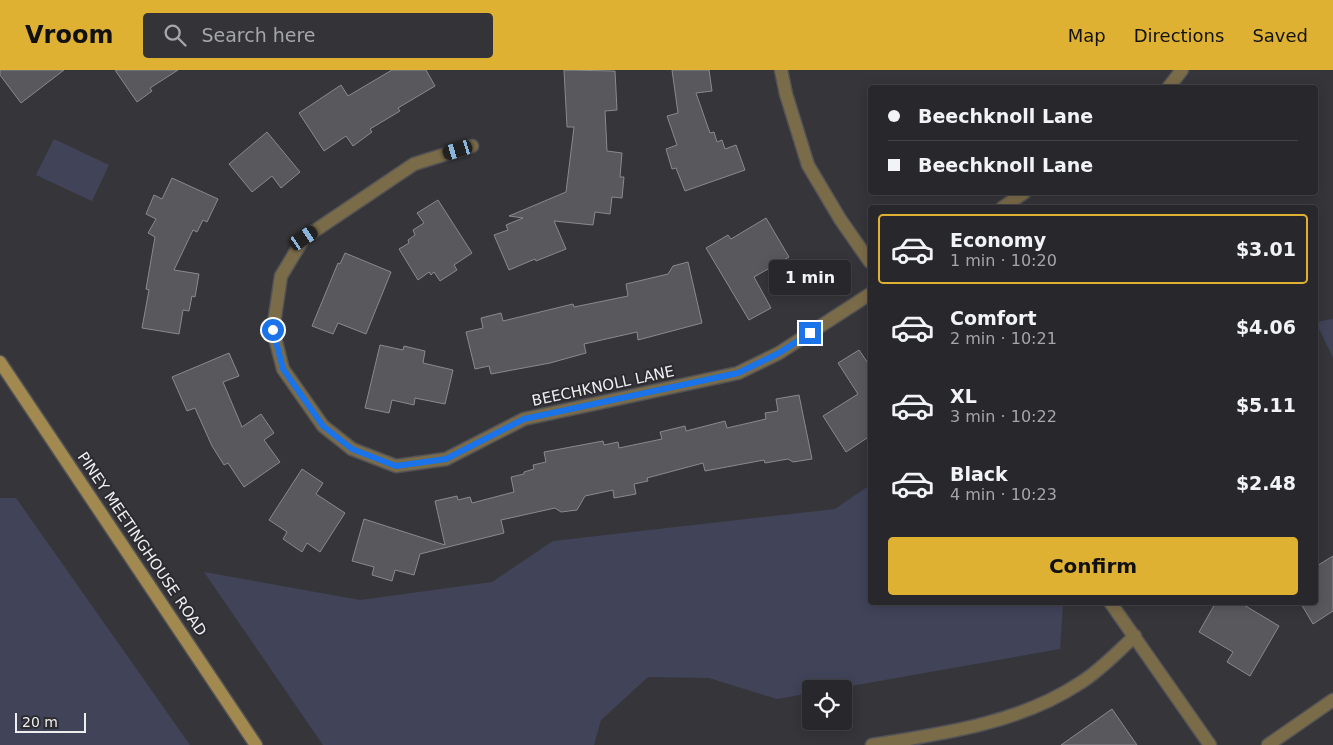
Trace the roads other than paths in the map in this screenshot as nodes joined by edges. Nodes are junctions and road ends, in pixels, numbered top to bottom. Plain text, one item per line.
1 (782, 70) edge
2 (1182, 70) edge
3 (1170, 85) edge
4 (472, 146) dead end
5 (1021, 195) edge
6 (1006, 205) edge
7 (868, 259) edge
8 (868, 295) edge
9 (0, 362) edge
10 (1112, 605) edge
11 (1135, 636) junction
12 (1333, 700) edge
13 (930, 740) edge
14 (256, 745) edge
15 (872, 745) edge
16 (1210, 745) edge
17 (1268, 745) edge

1 - 7 street
2 - 3 street
4 - 8 street, BEECHKNOLL LANE
5 - 6 street
9 - 14 main road, PINEY MEETINGHOUSE ROAD
10 - 11 street
11 - 13 street
11 - 16 street
12 - 17 street
13 - 15 street

